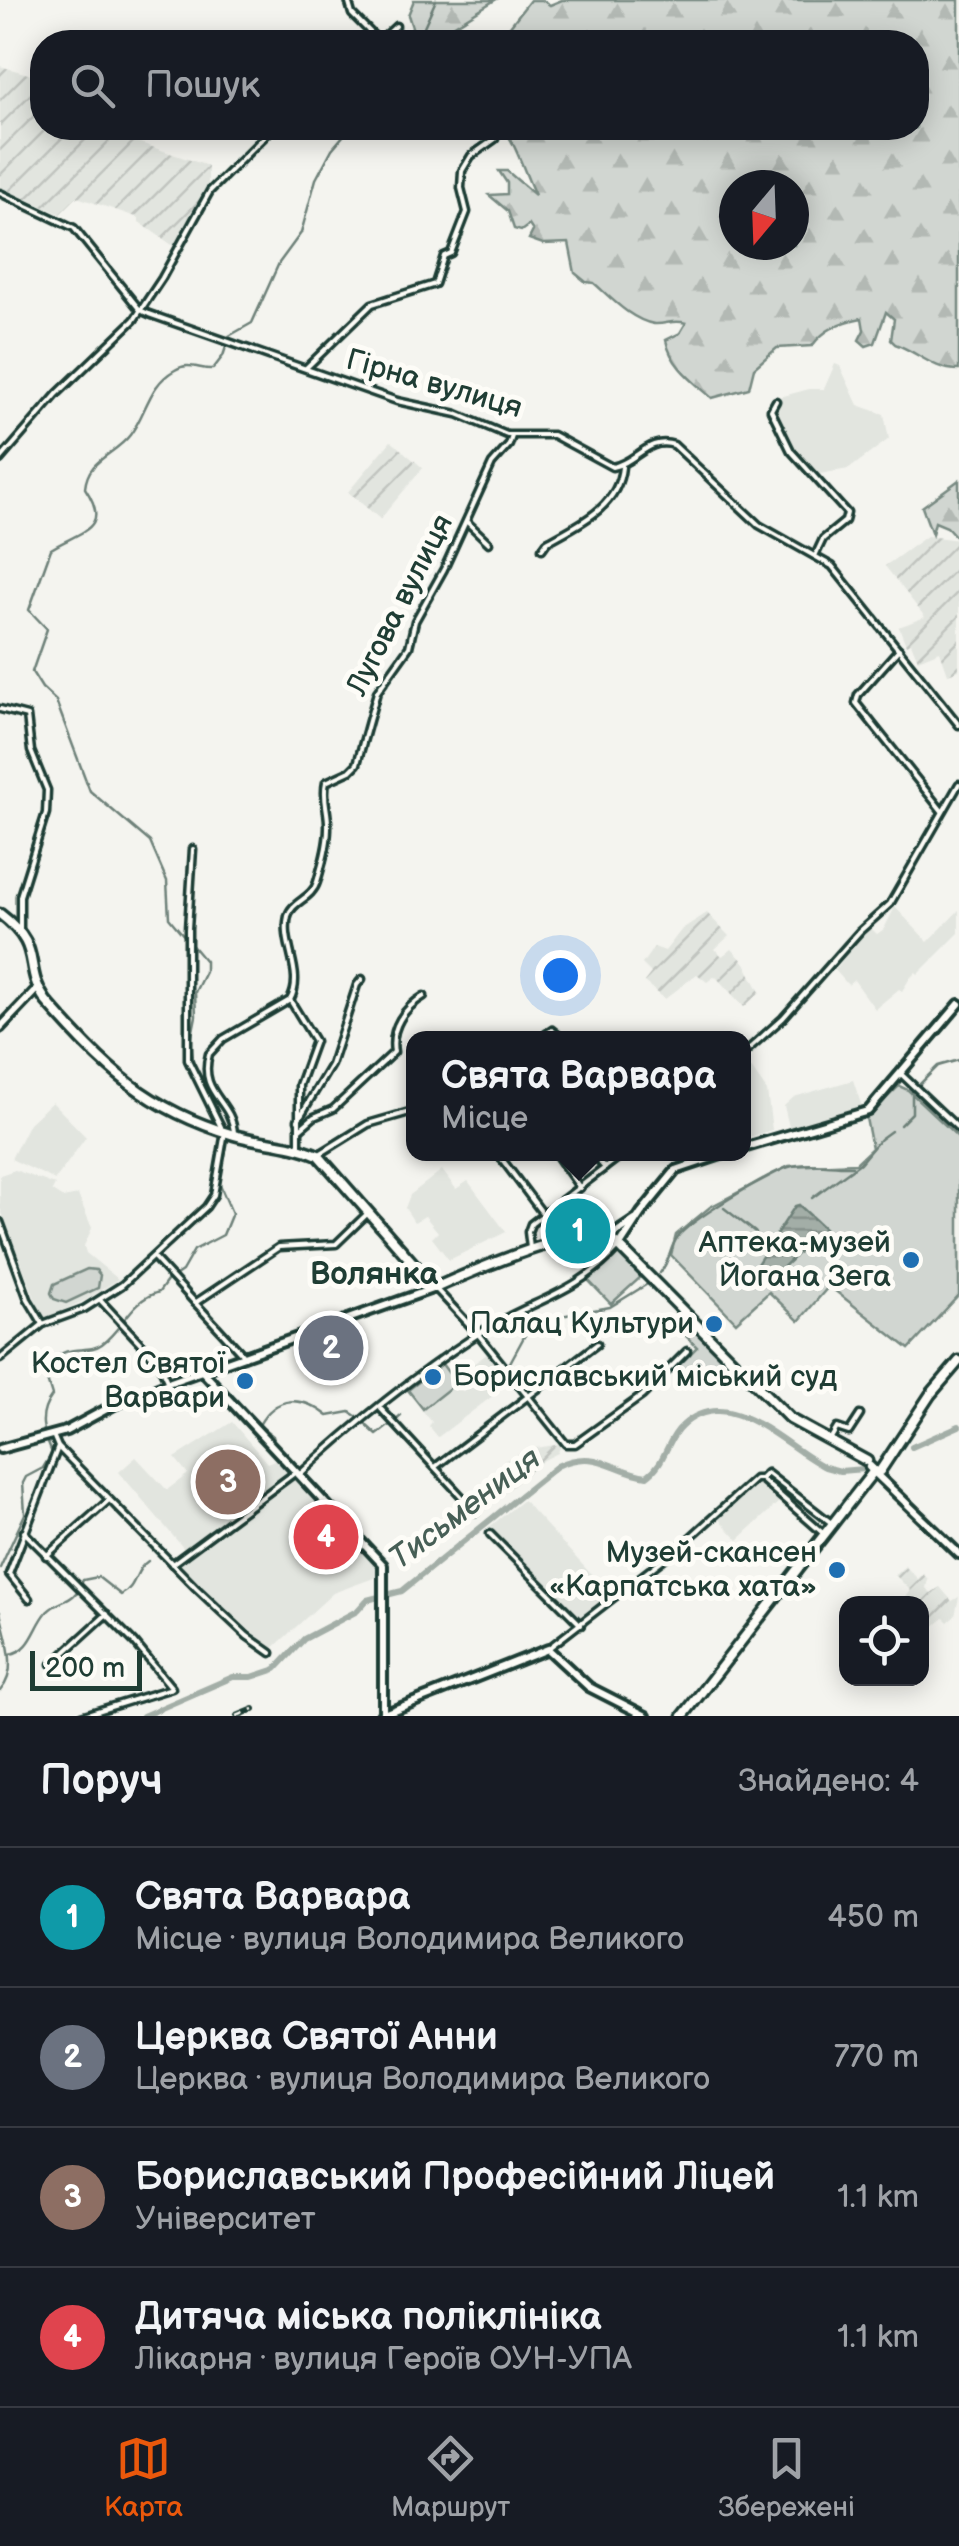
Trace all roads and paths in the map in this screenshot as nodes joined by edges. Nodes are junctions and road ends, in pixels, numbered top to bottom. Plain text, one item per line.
1 (348, 0) edge
2 (396, 26) dead end
3 (367, 30) edge
4 (392, 30) edge
5 (261, 140) edge
6 (493, 140) edge
7 (0, 193) edge
8 (140, 310) junction
9 (306, 368) junction
10 (776, 401) dead end
11 (512, 436) junction
12 (0, 460) edge
13 (622, 465) junction
14 (467, 522) junction
15 (489, 543) dead end
16 (542, 549) dead end
17 (814, 556) junction
18 (899, 649) junction
19 (0, 708) edge
20 (959, 725) edge
21 (959, 784) edge
22 (942, 810) junction
23 (193, 849) dead end
24 (0, 914) edge
25 (20, 931) junction
26 (362, 979) dead end
27 (38, 988) junction
28 (424, 996) dead end
29 (290, 1000) junction
30 (959, 1004) edge
31 (0, 1028) edge
32 (751, 1047) edge
33 (901, 1074) junction
34 (406, 1113) edge
35 (298, 1120) junction
36 (300, 1129) junction
37 (959, 1129) edge
38 (227, 1133) junction
39 (751, 1146) edge
40 (298, 1148) junction
41 (318, 1155) junction
42 (503, 1161) edge
43 (561, 1161) edge
44 (598, 1161) edge
45 (614, 1161) edge
46 (700, 1161) edge
47 (605, 1168) junction
48 (580, 1188) junction
49 (367, 1214) junction
50 (543, 1214) junction
51 (636, 1220) junction
52 (0, 1222) edge
53 (611, 1236) junction
54 (620, 1246) junction
55 (530, 1251) junction
56 (154, 1258) junction
57 (435, 1288) junction
58 (101, 1301) junction
59 (195, 1304) junction
60 (43, 1324) junction
61 (478, 1334) junction
62 (597, 1344) dead end
63 (688, 1352) dead end
64 (245, 1357) junction
65 (0, 1359) edge
66 (959, 1361) edge
67 (202, 1371) junction
68 (168, 1383) junction
69 (528, 1398) junction
70 (380, 1408) junction
71 (860, 1415) dead end
72 (47, 1437) junction
73 (830, 1441) junction
74 (58, 1447) junction
75 (0, 1449) edge
76 (435, 1468) junction
77 (875, 1469) junction
78 (298, 1474) junction
79 (761, 1479) junction
80 (109, 1500) junction
81 (476, 1512) dead end
82 (834, 1524) junction
83 (24, 1532) junction
84 (490, 1534) dead end
85 (826, 1535) junction
86 (959, 1554) edge
87 (46, 1556) junction
88 (172, 1564) junction
89 (29, 1600) dead end
90 (107, 1614) junction
91 (581, 1625) junction
92 (548, 1649) junction
93 (271, 1653) dead end
94 (52, 1664) dead end
95 (382, 1715) edge
96 (81, 1716) edge
97 (646, 1716) edge
98 (683, 1716) edge

1 - 3 street
2 - 4 street
5 - 8 street
6 - 9 street
7 - 8 street
8 - 9 street, Гірна вулиця
8 - 12 street
9 - 11 street, Гірна вулиця
10 - 17 street
11 - 13 street, Гірна вулиця
11 - 14 street, Лугова вулиця
13 - 16 street
13 - 17 street
14 - 15 street
14 - 29 street, Лугова вулиця
17 - 18 street
18 - 20 street
18 - 22 street
19 - 25 street
21 - 22 street
22 - 32 street
23 - 38 street
24 - 25 main road
25 - 27 main road
26 - 35 street
27 - 31 street
27 - 38 main road
28 - 36 street
29 - 35 street
29 - 38 street
30 - 33 street
33 - 37 street
33 - 39 street
34 - 41 street
35 - 36 street
36 - 40 street
38 - 40 main road
38 - 56 street
40 - 41 main road
41 - 49 main road
42 - 50 street
43 - 48 street
44 - 47 street
45 - 47 street
46 - 51 street
47 - 48 street
48 - 50 street
49 - 57 main road
49 - 59 street
50 - 55 street
51 - 53 street
51 - 54 street
52 - 60 street
53 - 54 main road
53 - 55 main road
54 - 61 street
54 - 73 main road
55 - 57 main road
56 - 58 street
56 - 59 street
57 - 61 street
57 - 64 street
58 - 60 street
58 - 68 street
59 - 64 street
60 - 65 street
61 - 69 street
61 - 70 street
62 - 69 street
63 - 69 street
64 - 67 street
66 - 77 main road
67 - 68 street
67 - 78 street
68 - 72 street
69 - 76 street
70 - 76 street
70 - 78 street
71 - 73 street
72 - 74 street
72 - 75 street
73 - 77 main road
74 - 80 street
74 - 83 street
76 - 81 street
77 - 82 main road
77 - 86 street
78 - 88 street
78 - 95 street
79 - 82 street
79 - 85 street
79 - 91 street
80 - 87 street
80 - 88 street
82 - 85 main road
83 - 87 street
83 - 89 street
84 - 91 street
85 - 98 main road
87 - 90 street
88 - 93 street
90 - 94 street
90 - 96 street
91 - 92 street
92 - 95 street
92 - 97 street

